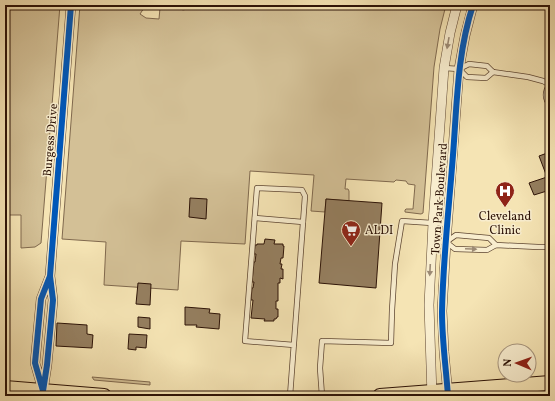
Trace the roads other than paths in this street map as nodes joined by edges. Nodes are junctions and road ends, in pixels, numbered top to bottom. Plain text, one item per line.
1 (72, 5) edge
2 (457, 5) edge
3 (472, 5) edge
4 (444, 68) junction
5 (459, 69) junction
6 (493, 72) junction
7 (550, 85) edge
8 (550, 105) edge
9 (255, 218) junction
10 (303, 222) junction
11 (433, 223) junction
12 (448, 224) junction
13 (432, 241) junction
14 (446, 242) junction
15 (496, 245) junction
16 (550, 247) edge
17 (294, 345) junction
18 (550, 383) edge
19 (14, 391) edge
20 (43, 391) junction
21 (448, 393) edge
22 (432, 394) edge
23 (104, 396) edge
24 (290, 396) edge
25 (322, 396) edge
26 (380, 396) edge

1 - 20 street, Burgess Drive
2 -> 4 street, Town Park Boulevard
3 - 5 street, Town Park Boulevard
4 - 5 lane
4 - 11 street, Town Park Boulevard
5 - 6 lane
5 - 6 lane
5 - 12 street, Town Park Boulevard
6 - 7 lane
7 - 8 lane
9 - 10 lane
9 - 10 lane
9 - 17 lane
10 - 17 lane
11 - 12 lane
11 - 13 street, Town Park Boulevard
11 - 25 lane
12 - 14 street, Town Park Boulevard
13 - 14 lane
13 -> 22 street, Town Park Boulevard
14 -> 15 lane
14 - 15 lane
14 - 21 street, Town Park Boulevard
15 - 16 lane
17 - 24 lane
18 - 21 main road
19 - 20 main road
20 - 23 main road
21 - 22 main road
22 - 26 main road

